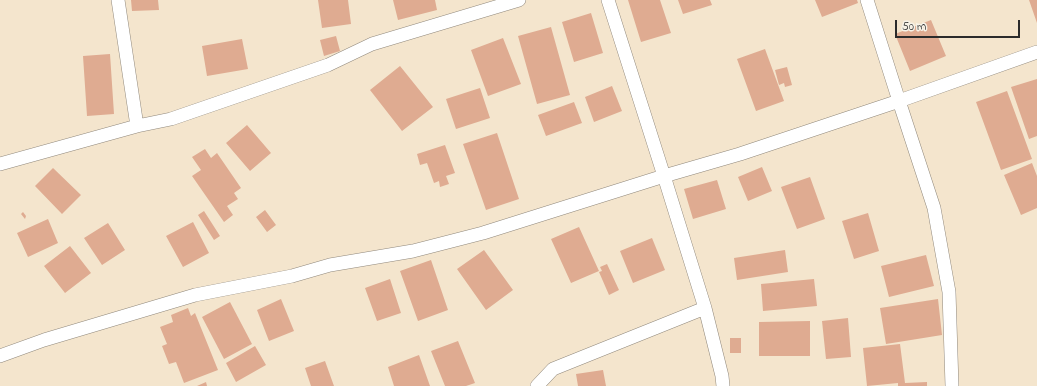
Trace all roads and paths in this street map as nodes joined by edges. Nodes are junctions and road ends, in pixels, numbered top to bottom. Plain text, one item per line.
1 (118, 0) edge
2 (518, 0) edge
3 (608, 0) edge
4 (867, 0) edge
5 (1037, 52) edge
6 (899, 101) junction
7 (137, 126) junction
8 (0, 164) edge
9 (664, 176) junction
10 (705, 308) junction
11 (0, 356) edge
12 (537, 386) edge
13 (722, 386) edge
14 (952, 386) edge

1 - 7 street
2 - 7 street
3 - 9 street
4 - 6 street
5 - 6 street
6 - 9 street
6 - 14 street
7 - 8 street
9 - 10 street
9 - 11 street
10 - 12 street
10 - 13 street

